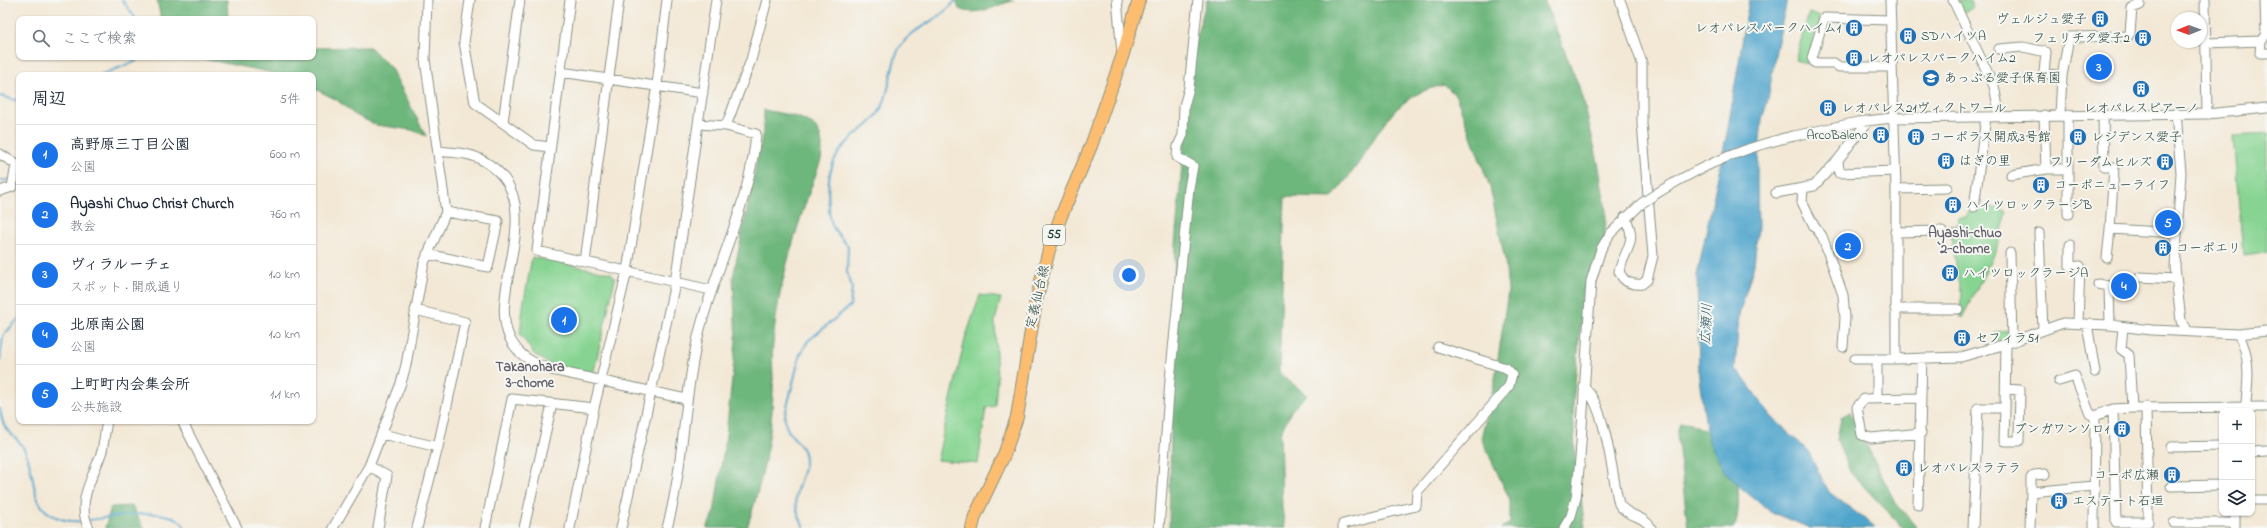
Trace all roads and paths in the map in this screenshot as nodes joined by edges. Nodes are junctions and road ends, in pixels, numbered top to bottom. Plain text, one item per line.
1 (427, 0) edge
2 (470, 0) edge
3 (520, 0) edge
4 (570, 0) edge
5 (619, 0) edge
6 (667, 0) edge
7 (716, 0) edge
8 (767, 0) edge
9 (1117, 0) edge
10 (1139, 0) edge
11 (1198, 0) edge
12 (1620, 0) edge
13 (1890, 0) edge
14 (1953, 0) edge
15 (2140, 0) edge
16 (2205, 0) edge
17 (2265, 0) edge
18 (2205, 12) edge
19 (1890, 20) junction
20 (2266, 20) edge
21 (2261, 41) junction
22 (2207, 43) edge
23 (2206, 48) edge
24 (1999, 49) dead end
25 (2267, 53) edge
26 (1122, 57) junction
27 (1891, 67) junction
28 (561, 72) junction
29 (2062, 76) junction
30 (610, 80) junction
31 (656, 85) junction
32 (703, 93) junction
33 (2267, 108) edge
34 (2176, 113) junction
35 (2207, 114) junction
36 (2064, 115) junction
37 (2103, 115) junction
38 (2044, 116) junction
39 (1986, 117) junction
40 (2000, 117) junction
41 (1892, 118) junction
42 (1868, 121) junction
43 (502, 122) junction
44 (699, 124) junction
45 (726, 126) junction
46 (550, 147) junction
47 (439, 151) junction
48 (0, 154) edge
49 (1838, 160) junction
50 (16, 168) edge
51 (2046, 169) junction
52 (2068, 169) junction
53 (1895, 171) junction
54 (2011, 175) dead end
55 (1896, 188) junction
56 (1947, 188) dead end
57 (1803, 189) junction
58 (0, 191) edge
59 (1776, 193) dead end
60 (1974, 207) dead end
61 (446, 212) junction
62 (2068, 214) dead end
63 (1625, 217) junction
64 (2110, 229) junction
65 (1942, 230) dead end
66 (1895, 232) junction
67 (2039, 233) dead end
68 (2177, 233) junction
69 (2070, 246) dead end
70 (2010, 253) dead end
71 (427, 254) junction
72 (2107, 258) dead end
73 (585, 262) junction
74 (627, 271) junction
75 (2140, 277) dead end
76 (2176, 278) junction
77 (675, 283) junction
78 (2098, 284) dead end
79 (711, 290) junction
80 (1895, 309) junction
81 (1958, 309) dead end
82 (415, 310) junction
83 (2083, 324) junction
84 (2110, 325) junction
85 (2124, 327) junction
86 (2042, 330) junction
87 (2186, 330) junction
88 (2267, 331) edge
89 (2238, 334) junction
90 (2009, 343) junction
91 (1438, 347) dead end
92 (1843, 347) dead end
93 (1922, 358) junction
94 (1855, 359) dead end
95 (1877, 359) junction
96 (1896, 360) junction
97 (2095, 372) dead end
98 (600, 381) junction
99 (2059, 381) dead end
100 (1584, 388) junction
101 (2006, 390) junction
102 (652, 392) junction
103 (1877, 398) junction
104 (1921, 398) junction
105 (686, 399) junction
106 (552, 404) junction
107 (2146, 407) junction
108 (2267, 407) edge
109 (594, 408) junction
110 (2132, 408) junction
111 (2219, 408) edge
112 (2245, 408) edge
113 (2255, 408) edge
114 (2113, 409) junction
115 (2005, 411) junction
116 (2020, 416) junction
117 (2095, 416) junction
118 (106, 424) edge
119 (184, 424) edge
120 (1921, 433) junction
121 (382, 434) junction
122 (2219, 446) edge
123 (438, 447) junction
124 (2171, 447) dead end
125 (2267, 451) edge
126 (2255, 452) edge
127 (369, 466) junction
128 (2046, 474) dead end
129 (2219, 485) edge
130 (2094, 486) junction
131 (2171, 486) dead end
132 (2031, 492) junction
133 (2255, 500) edge
134 (2267, 500) edge
135 (1918, 505) dead end
136 (87, 523) edge
137 (2174, 523) dead end
138 (2132, 525) edge
139 (2235, 526) edge
140 (237, 528) edge
141 (333, 528) edge
142 (378, 528) edge
143 (417, 528) edge
144 (485, 528) edge
145 (524, 528) edge
146 (570, 528) edge
147 (621, 528) edge
148 (667, 528) edge
149 (972, 528) edge
150 (1159, 528) edge
151 (1343, 528) edge
152 (1564, 528) edge
153 (1651, 528) edge
154 (1973, 528) edge
155 (2030, 528) edge
156 (2094, 528) edge

1 - 47 street
2 - 43 street
3 - 43 street
4 - 28 street
5 - 30 street
6 - 31 street
7 - 32 street
8 - 45 street
9 - 26 street
10 - 26 main road, 定義仙台線 / 55
11 - 150 street
12 - 63 street
13 - 19 street
14 - 40 street
15 - 29 street
16 - 18 street
17 - 20 street
19 - 27 street
19 - 27 street
20 - 21 street
21 - 22 street
21 - 25 street
23 - 35 street
24 - 29 street
26 - 149 main road, 定義仙台線 / 55
27 - 41 street
28 - 30 street
28 - 46 street
29 - 36 street
30 - 31 street
30 - 73 street
31 - 32 street
31 - 74 street
32 - 44 street
33 - 35 street
34 - 35 street
34 - 37 street
34 - 68 street
36 - 37 street
36 - 38 street
36 - 52 street
37 - 64 street
38 - 40 street
38 - 51 street
39 - 40 street
39 - 41 street
39 - 60 street
41 - 42 street
41 - 53 street
42 - 49 street
42 - 63 street, bridge
43 - 46 street
44 - 45 street
44 - 77 street
45 - 79 street
46 - 73 street
47 - 61 street
47 - 98 street
48 - 50 street
49 - 53 street
49 - 57 street
50 - 58 street
51 - 52 street
51 - 54 street
52 - 62 street
53 - 55 street
55 - 56 street
55 - 66 street
57 - 59 street
57 - 92 street
61 - 71 street
61 - 71 street
63 - 100 street
64 - 68 street
64 - 72 street
65 - 66 street
66 - 80 street
67 - 86 street
68 - 76 street
69 - 83 street
70 - 90 street
71 - 82 street
73 - 74 street
74 - 77 street
74 - 98 street
75 - 76 street
76 - 87 street
77 - 79 street
77 - 102 street
78 - 84 street
79 - 105 street
80 - 81 street
80 - 96 street
82 - 121 street
82 - 123 street
83 - 84 street
83 - 86 street
83 - 97 street
84 - 85 street
85 - 87 street
85 - 110 street
86 - 90 street
87 - 89 street
88 - 89 street
89 - 112 street
90 - 93 street
90 - 101 street
91 - 151 street
93 - 96 street
93 - 104 street
94 - 95 street
95 - 96 street
95 - 103 street
98 - 102 street
98 - 109 street
99 - 117 street
100 - 152 street
100 - 153 street
101 - 115 street
101 - 116 street
102 - 105 street
102 - 147 street
103 - 104 street
103 - 120 street
104 - 120 street
105 - 148 street
106 - 109 street
106 - 144 street
106 - 145 street
107 - 110 street
107 - 111 street
107 - 138 street
108 - 113 street
109 - 146 street
110 - 114 street
114 - 117 street
114 - 138 street
115 - 116 street
115 - 116 street
115 - 154 street
117 - 130 street
118 - 136 street
119 - 140 street
120 - 135 street
121 - 123 street
121 - 127 street
122 - 124 street
123 - 143 street
125 - 126 street
127 - 141 street
127 - 142 street
128 - 132 street
129 - 131 street
130 - 132 street
130 - 156 street
132 - 155 street
133 - 134 street
137 - 139 street

